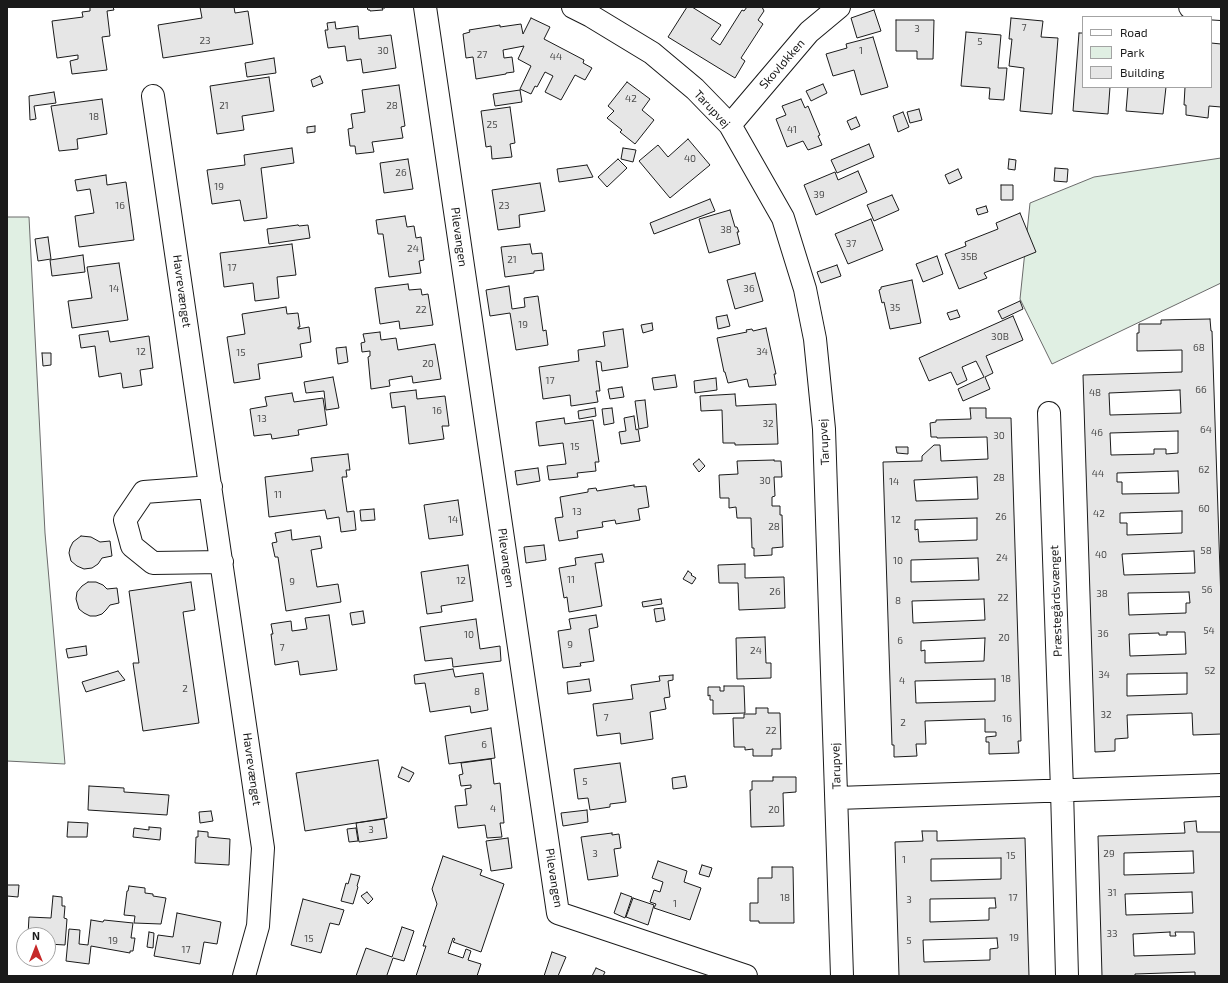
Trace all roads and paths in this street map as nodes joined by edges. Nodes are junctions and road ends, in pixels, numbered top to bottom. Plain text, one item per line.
1 (425, 7) edge
2 (573, 7) edge
3 (839, 7) edge
4 (1190, 7) edge
5 (1221, 9) edge
6 (153, 96) dead end
7 (730, 125) junction
8 (1049, 413) dead end
9 (211, 487) junction
10 (222, 562) junction
11 (1221, 785) edge
12 (1062, 790) junction
13 (837, 798) junction
14 (244, 976) edge
15 (746, 976) edge
16 (842, 976) edge
17 (1067, 976) edge

1 - 15 street, Pilevangen
2 - 7 street, Tarupvej
3 - 7 street, Skovløkken
4 - 5 street
6 - 9 street, Havrevænget
7 - 13 street, Tarupvej
8 - 12 street, Præstegårdsvænget
9 - 10 street, Havrevænget
9 - 10 street
10 - 14 street, Havrevænget
11 - 12 street
12 - 13 street
12 - 17 street, Præstegårdsvænget
13 - 16 street, Tarupvej

